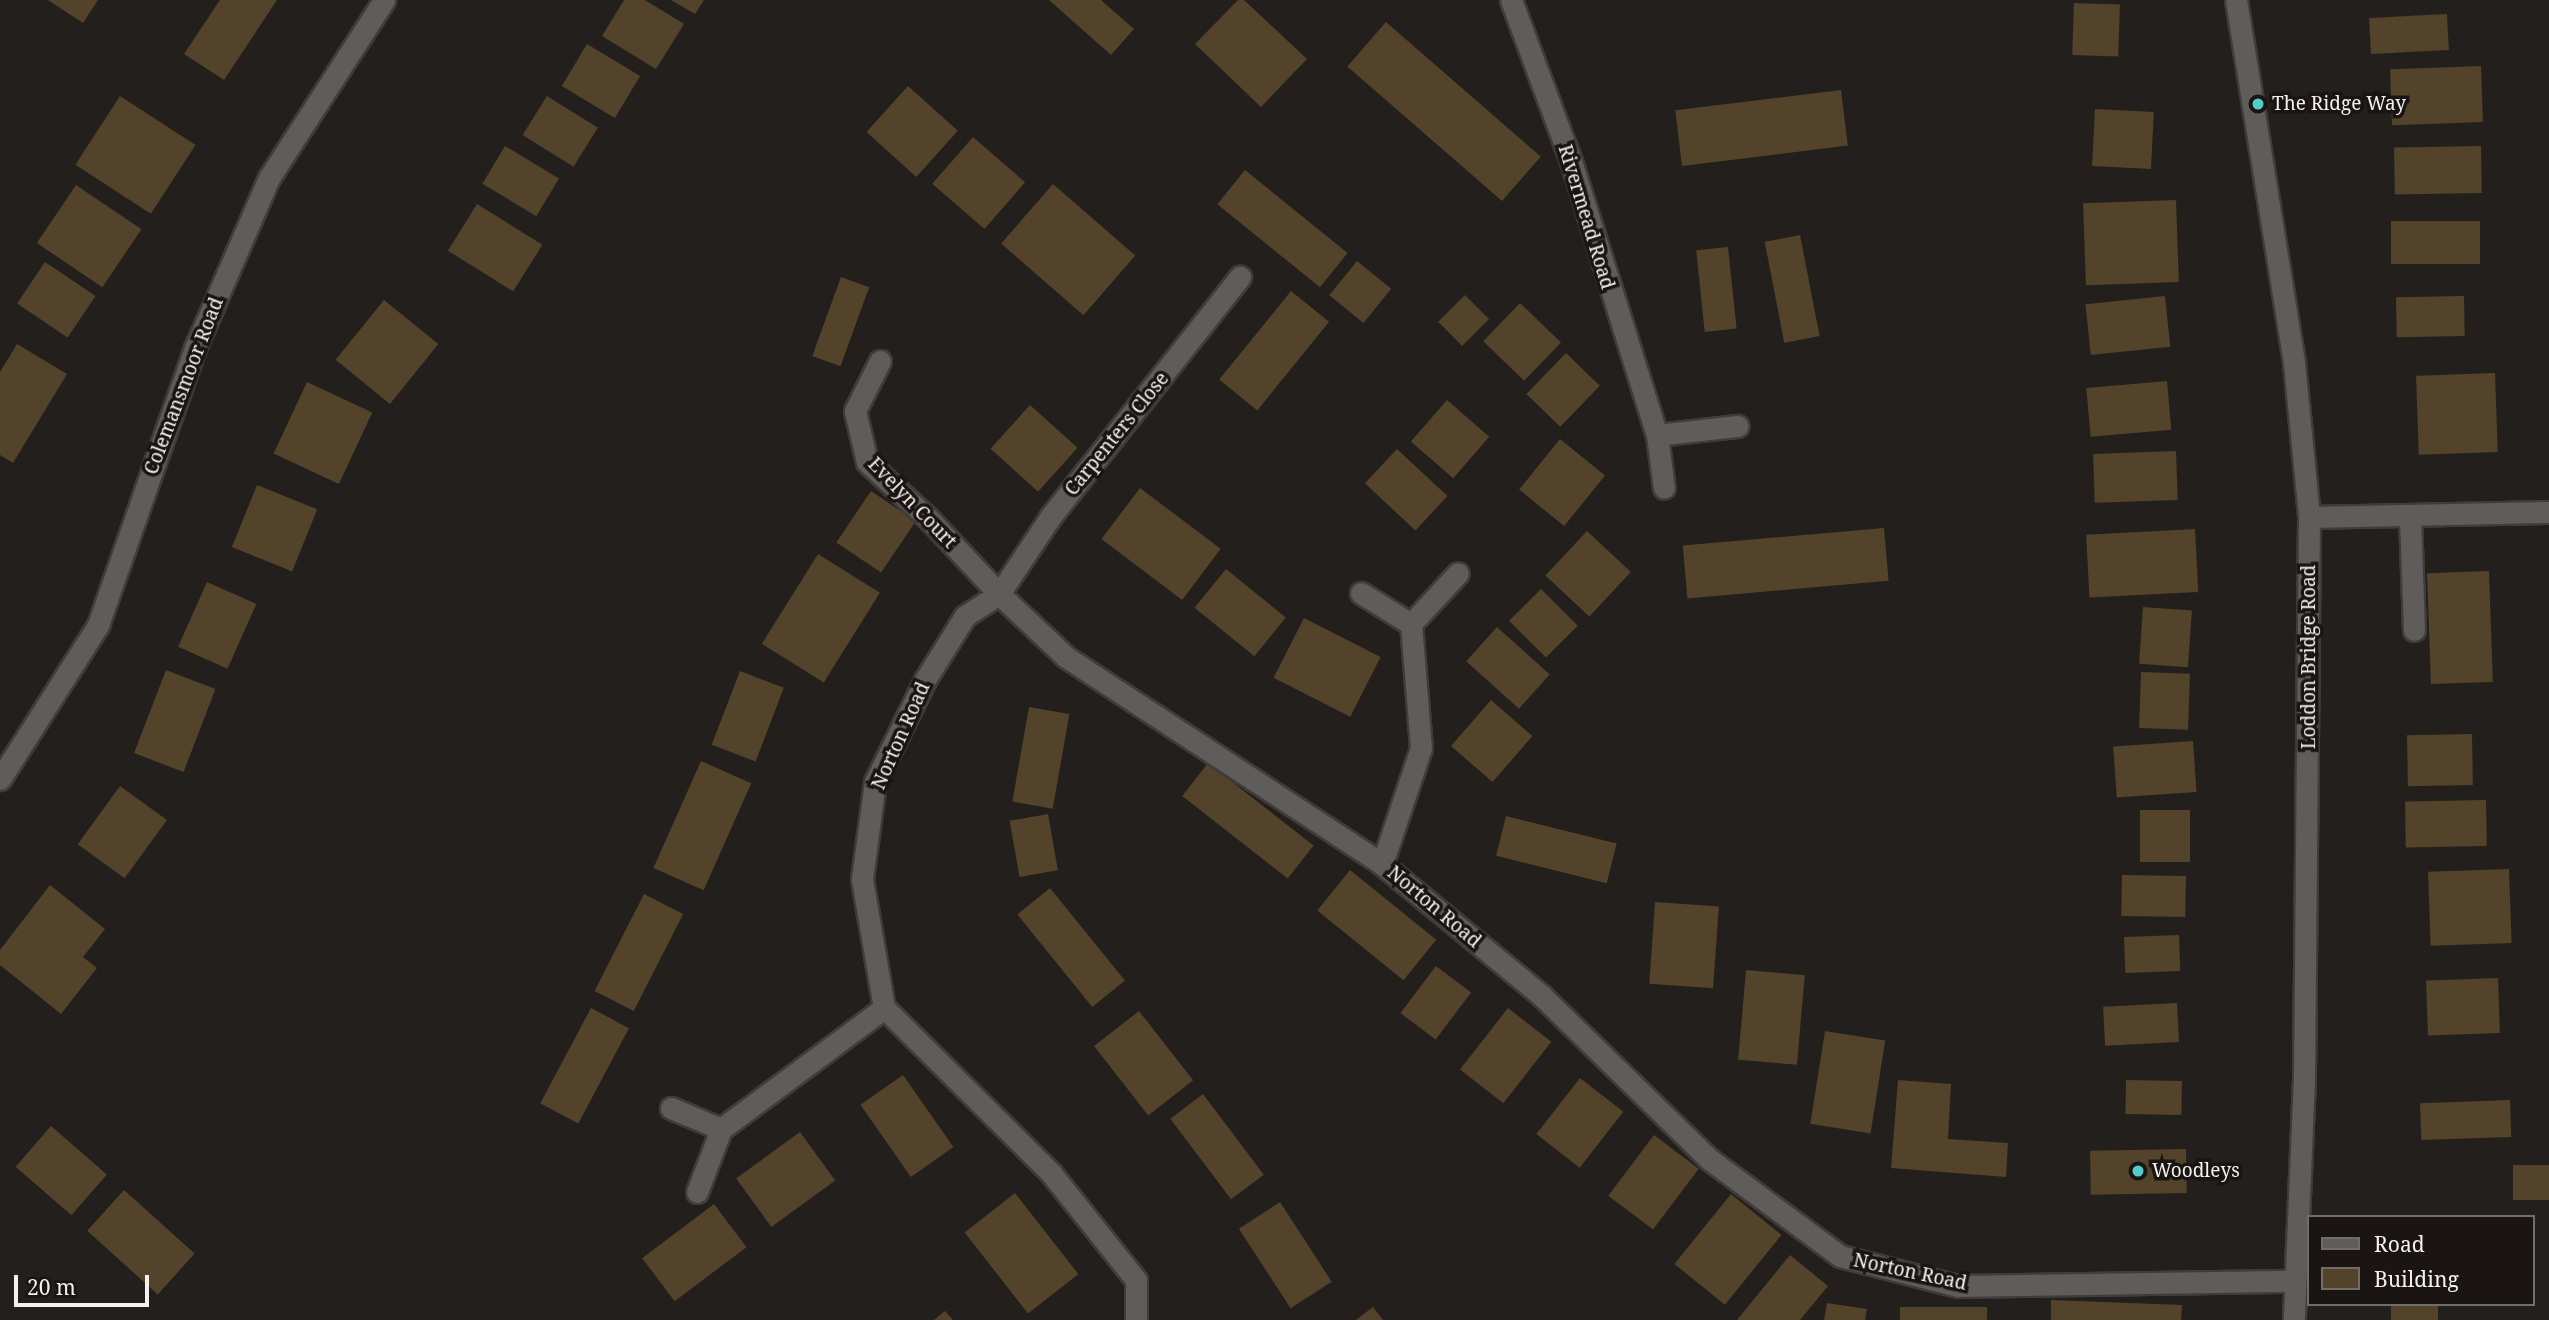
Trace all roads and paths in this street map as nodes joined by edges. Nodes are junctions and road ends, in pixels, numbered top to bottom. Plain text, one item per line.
1 (384, 0) edge
2 (1511, 0) edge
3 (2236, 0) edge
4 (1240, 277) dead end
5 (880, 361) dead end
6 (1737, 426) dead end
7 (1657, 435) junction
8 (1664, 488) dead end
9 (2549, 512) edge
10 (2410, 516) junction
11 (2309, 517) junction
12 (1458, 573) dead end
13 (1361, 593) dead end
14 (999, 594) junction
15 (1411, 624) junction
16 (2414, 630) dead end
17 (0, 779) edge
18 (1382, 864) junction
19 (884, 1008) junction
20 (671, 1108) dead end
21 (721, 1129) junction
22 (697, 1192) dead end
23 (2295, 1281) junction
24 (1136, 1320) edge
25 (2294, 1320) edge

1 - 17 street, Colemansmoor Road
2 - 7 street, Rivermead Road
3 - 11 street, Loddon Bridge Road
4 - 14 street, Carpenters Close
5 - 14 street, Evelyn Court
6 - 7 street
7 - 8 street, Rivermead Road
9 - 10 street
10 - 11 street
10 - 16 street
11 - 23 street, Loddon Bridge Road
12 - 15 street
13 - 15 street
14 - 18 street, Norton Road
14 - 19 street, Norton Road
15 - 18 street
18 - 23 street, Norton Road
19 - 21 street
19 - 24 street
20 - 21 street
21 - 22 street
23 - 25 street, Loddon Bridge Road

